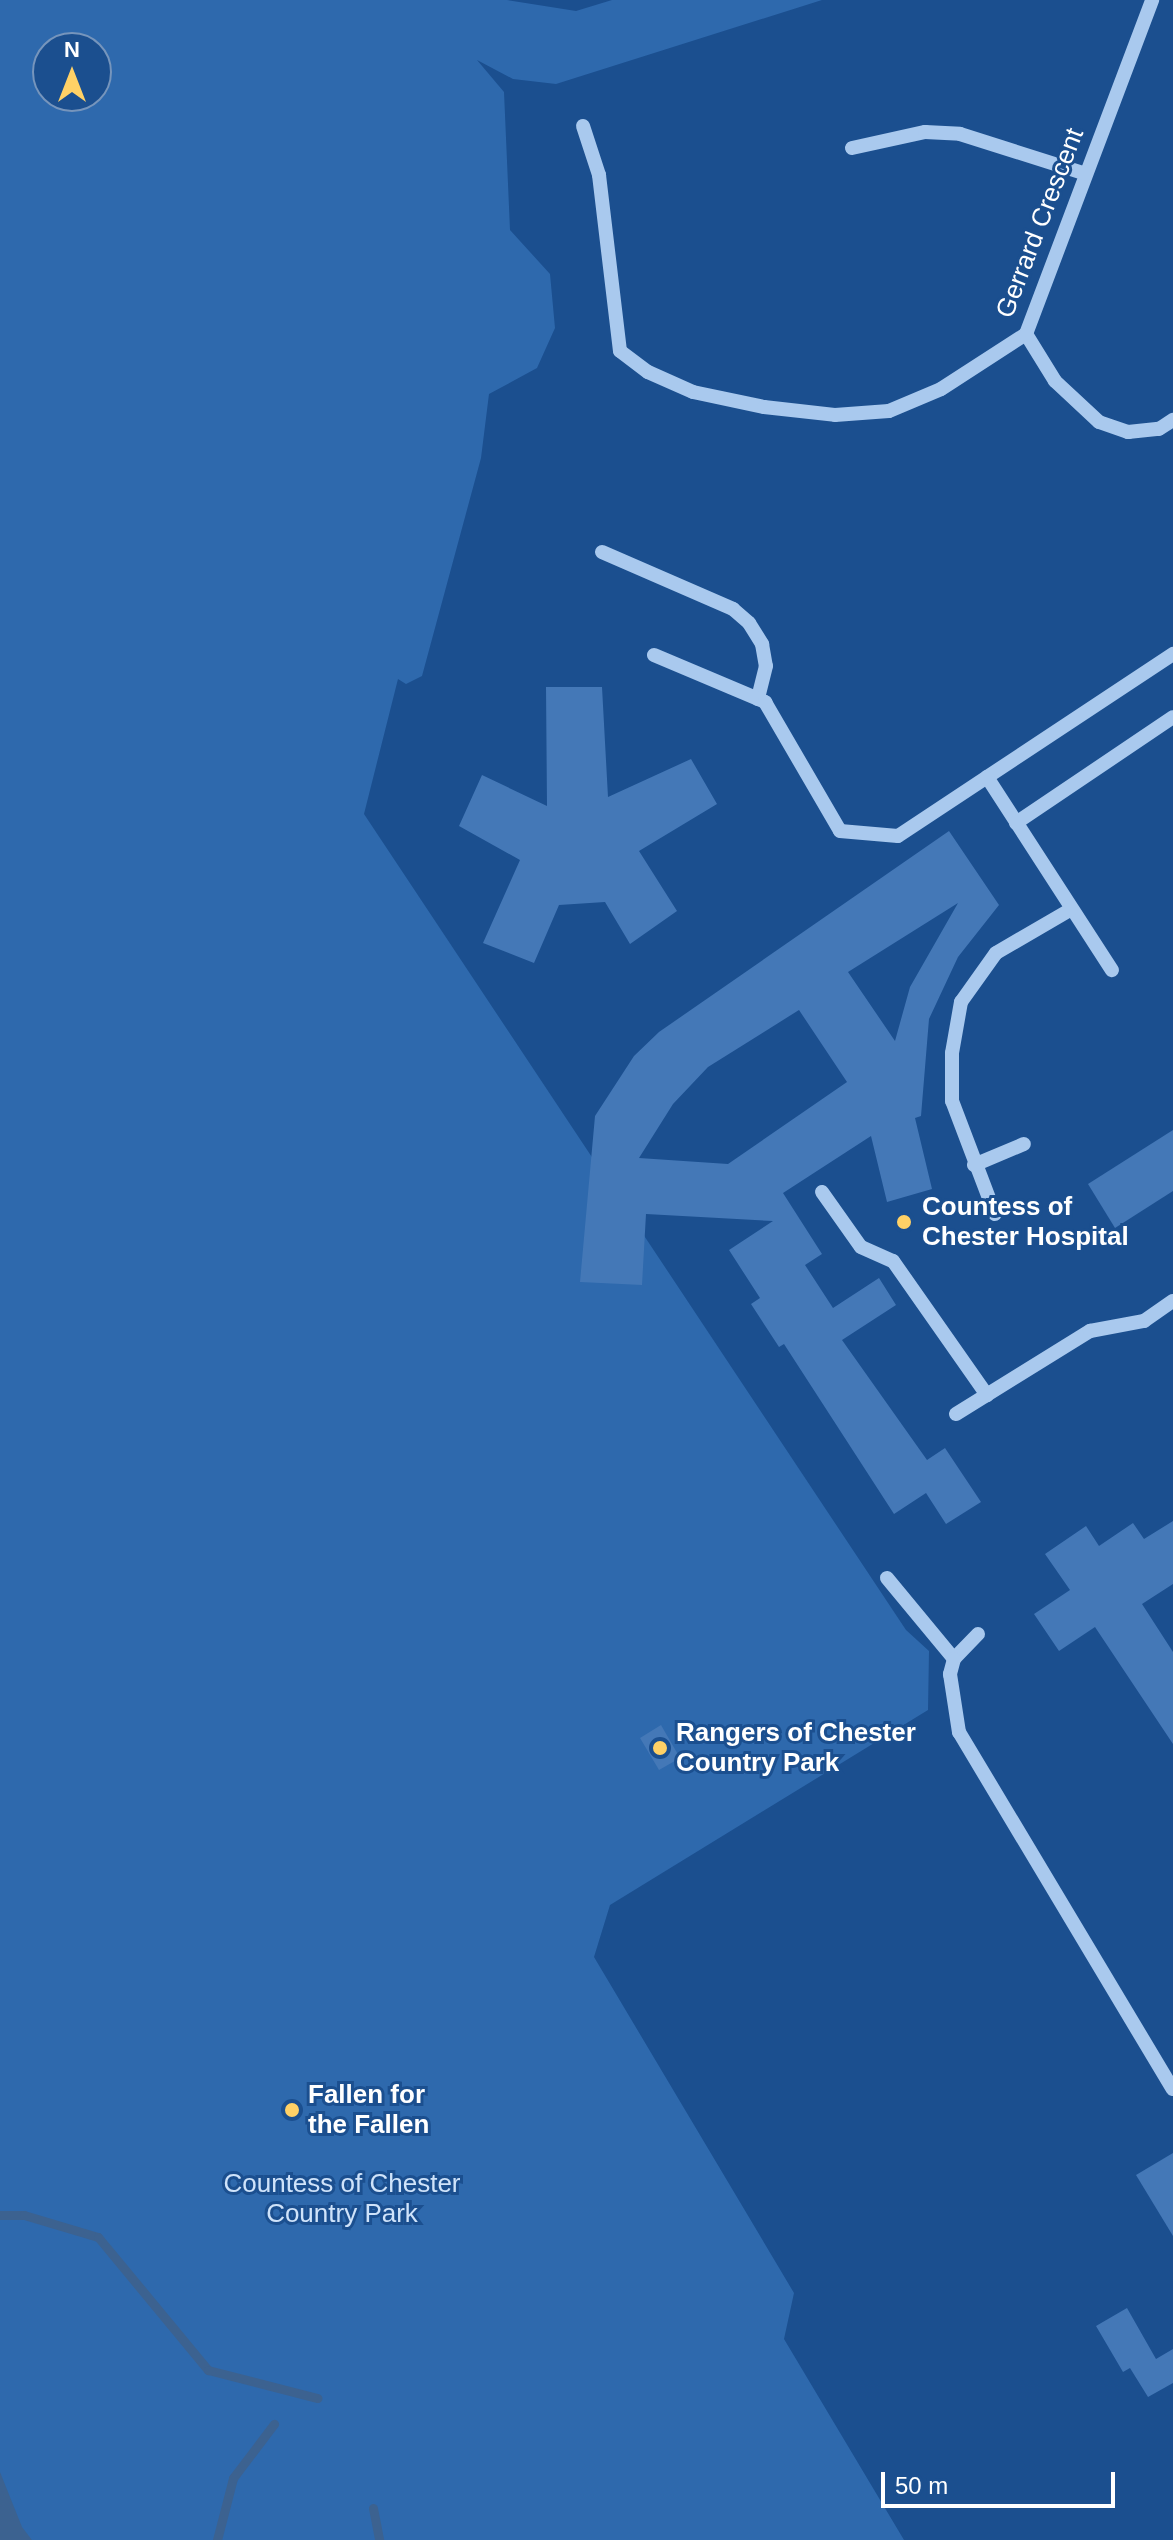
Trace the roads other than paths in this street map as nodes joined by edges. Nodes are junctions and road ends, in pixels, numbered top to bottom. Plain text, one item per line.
1 (1152, 0) edge
2 (583, 126) dead end
3 (852, 148) dead end
4 (1086, 174) junction
5 (1026, 334) junction
6 (1173, 420) edge
7 (602, 552) dead end
8 (1173, 654) edge
9 (654, 655) dead end
10 (758, 699) junction
11 (1173, 717) edge
12 (987, 777) junction
13 (1016, 823) junction
14 (1070, 910) junction
15 (1112, 970) dead end
16 (1024, 1144) dead end
17 (974, 1165) junction
18 (822, 1192) dead end
19 (995, 1214) dead end
20 (1173, 1301) edge
21 (987, 1395) junction
22 (956, 1414) dead end
23 (887, 1578) dead end
24 (978, 1634) dead end
25 (954, 1659) junction
26 (1173, 2089) edge

1 - 4 street, Gerrard Crescent
2 - 5 street, Gerrard Crescent
3 - 4 street
4 - 5 street, Gerrard Crescent
5 - 6 street
7 - 10 street
8 - 12 street
9 - 10 street
10 - 12 street
11 - 13 street
12 - 13 street
13 - 14 street
14 - 15 street
14 - 17 street
16 - 17 street
17 - 19 street
18 - 21 street
20 - 21 street
21 - 22 street
23 - 25 street
24 - 25 street
25 - 26 street

